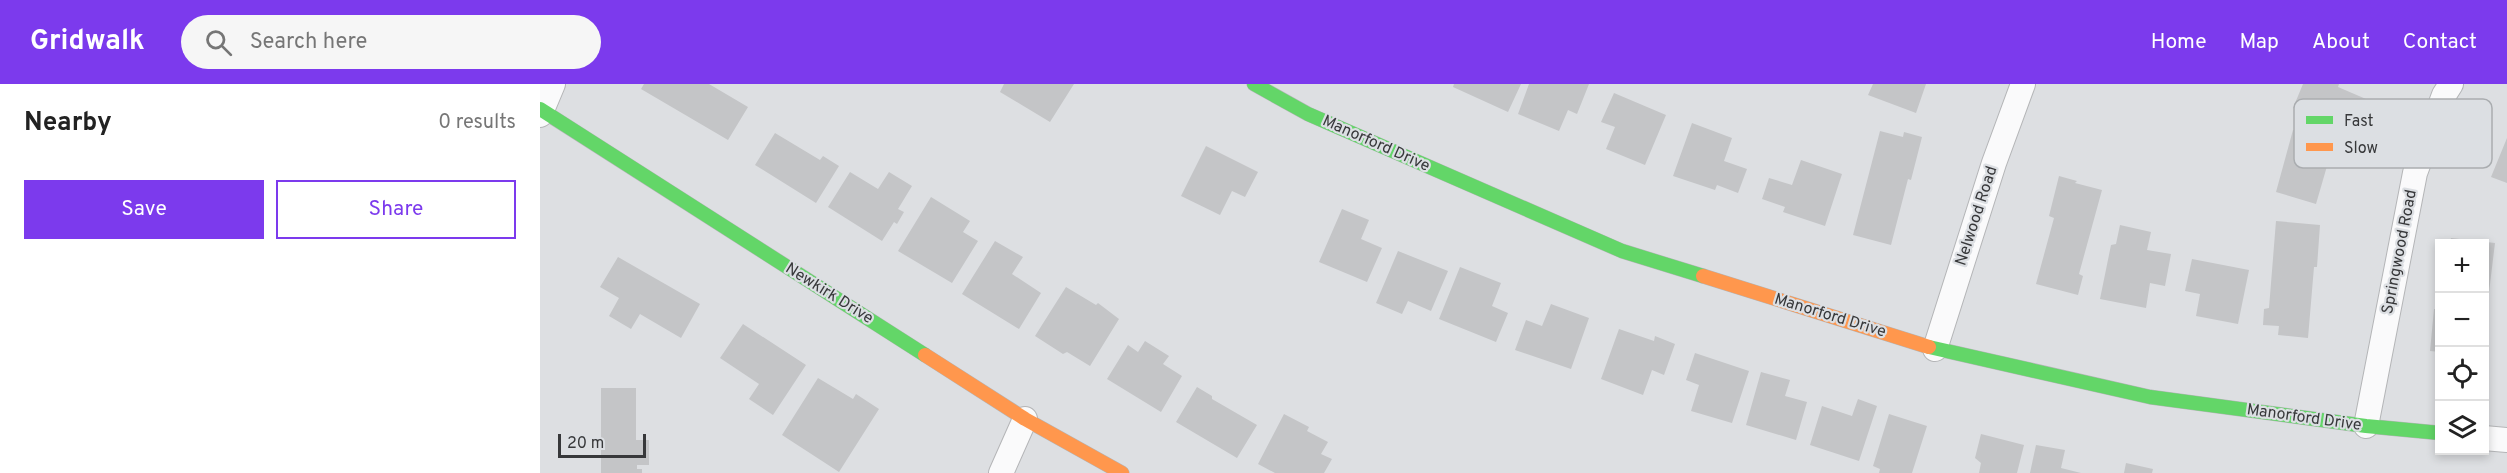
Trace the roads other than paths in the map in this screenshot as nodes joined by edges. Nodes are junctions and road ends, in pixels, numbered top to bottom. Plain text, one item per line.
1 (553, 84) edge
2 (1254, 84) edge
3 (2023, 84) edge
4 (2451, 84) edge
5 (2443, 99) edge
6 (540, 109) edge
7 (540, 115) edge
8 (2417, 168) edge
9 (1935, 349) junction
10 (1025, 418) junction
11 (2366, 426) junction
12 (2435, 433) edge
13 (2489, 438) edge
14 (2507, 440) edge
15 (1001, 473) edge
16 (1122, 473) edge

1 - 6 street
2 - 9 street, Manorford Drive
3 - 9 street, Nelwood Road
4 - 5 street, Springwood Road
6 - 7 street
6 - 10 street, Newkirk Drive
8 - 11 street, Springwood Road
9 - 11 street, Manorford Drive
10 - 15 street
10 - 16 street, Newkirk Drive
11 - 12 street, Manorford Drive
13 - 14 street

